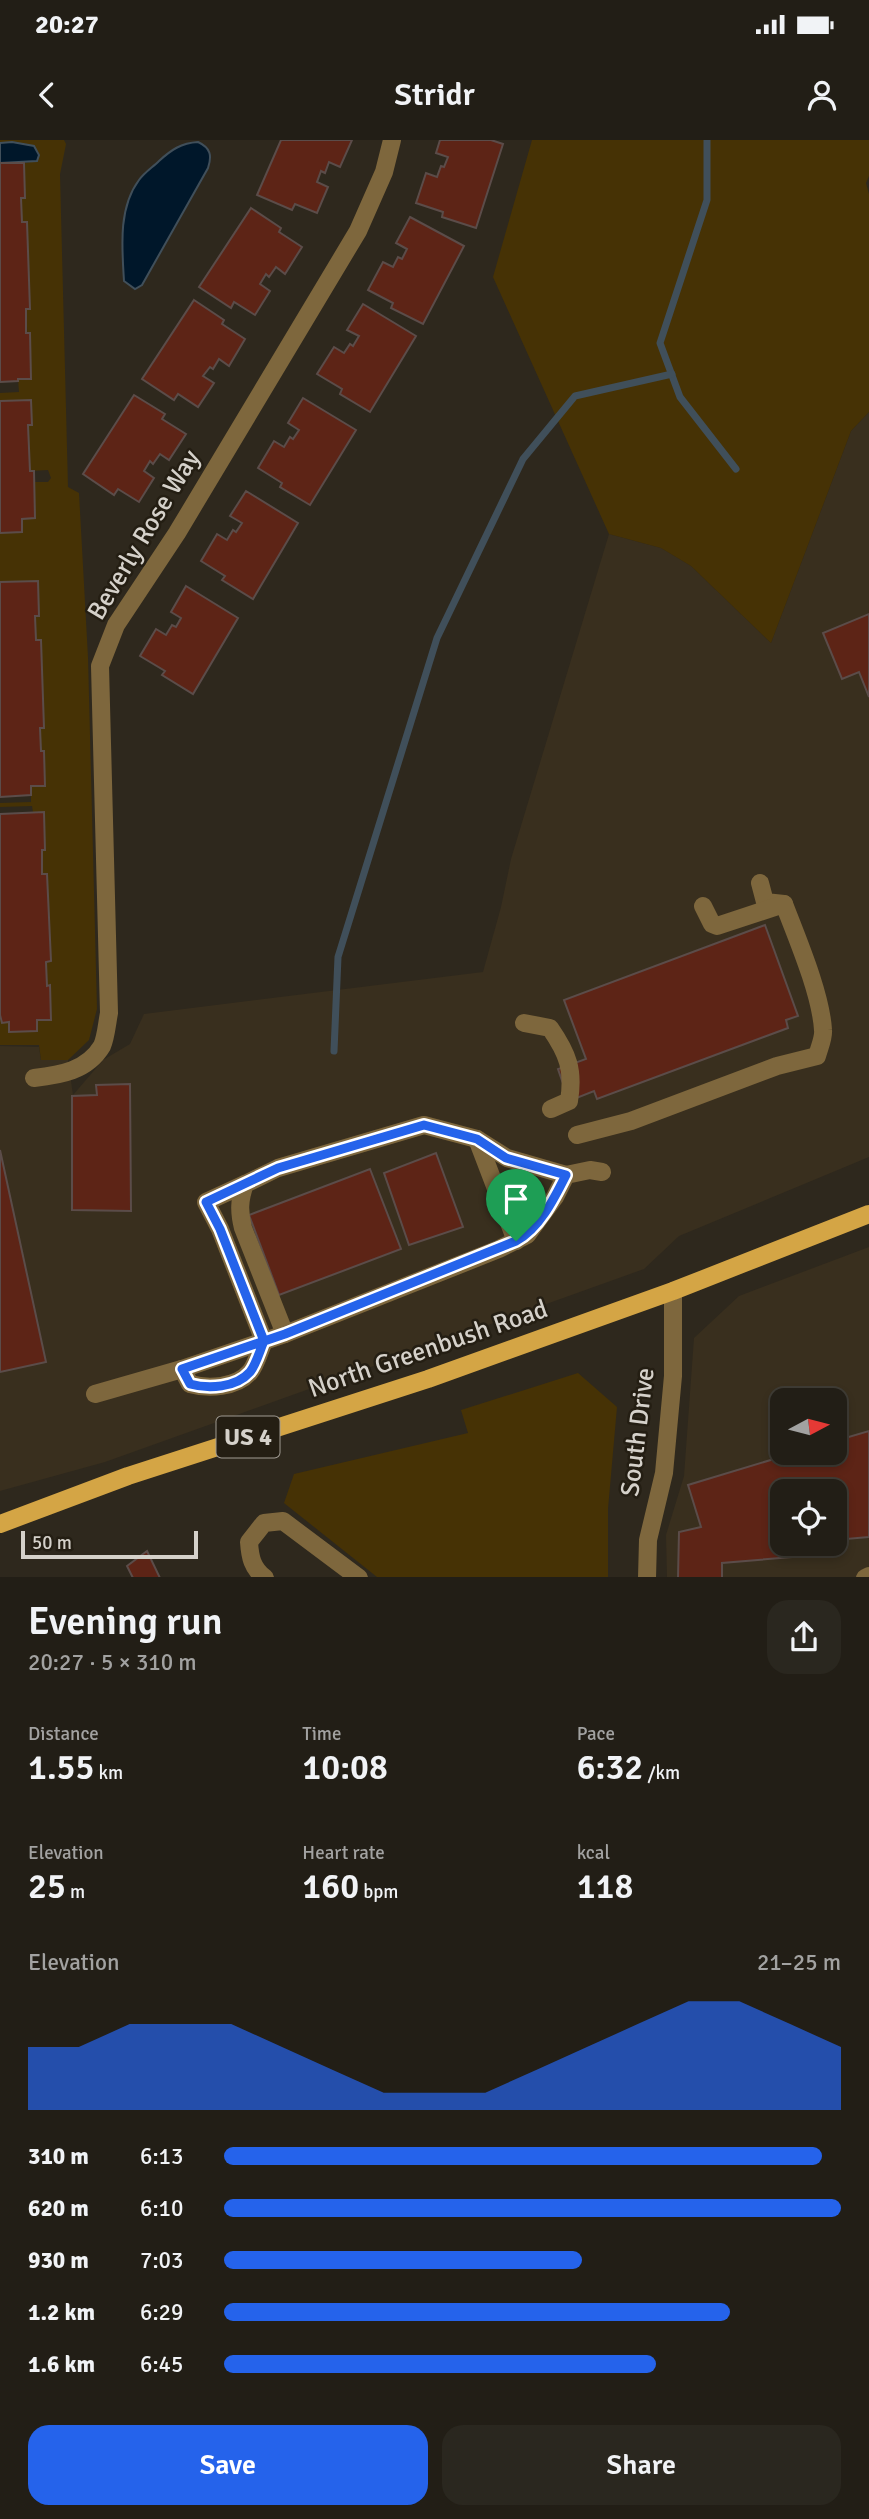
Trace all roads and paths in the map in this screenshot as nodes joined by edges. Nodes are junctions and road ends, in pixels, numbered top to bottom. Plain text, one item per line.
1 (392, 140) edge
2 (760, 883) dead end
3 (784, 904) junction
4 (703, 906) dead end
5 (524, 1023) dead end
6 (34, 1078) dead end
7 (551, 1109) dead end
8 (577, 1135) dead end
9 (477, 1139) junction
10 (603, 1172) dead end
11 (566, 1175) junction
12 (245, 1184) junction
13 (869, 1214) edge
14 (516, 1241) junction
15 (673, 1292) junction
16 (285, 1334) junction
17 (264, 1341) junction
18 (182, 1369) junction
19 (94, 1394) dead end
20 (0, 1524) edge
21 (265, 1577) edge
22 (359, 1577) edge
23 (647, 1577) edge

1 - 6 street, Beverly Rose Way
2 - 3 street
3 - 4 street
3 - 8 street
5 - 7 street
9 - 11 street
9 - 12 street
9 - 14 street
10 - 11 street
11 - 14 street
12 - 16 street
12 - 17 street
13 - 15 main road, North Greenbush Road / US 4
14 - 16 street
15 - 20 main road, North Greenbush Road / US 4
15 - 23 street, South Drive
16 - 17 street
17 - 18 street
17 - 18 street
18 - 19 street
21 - 22 street

